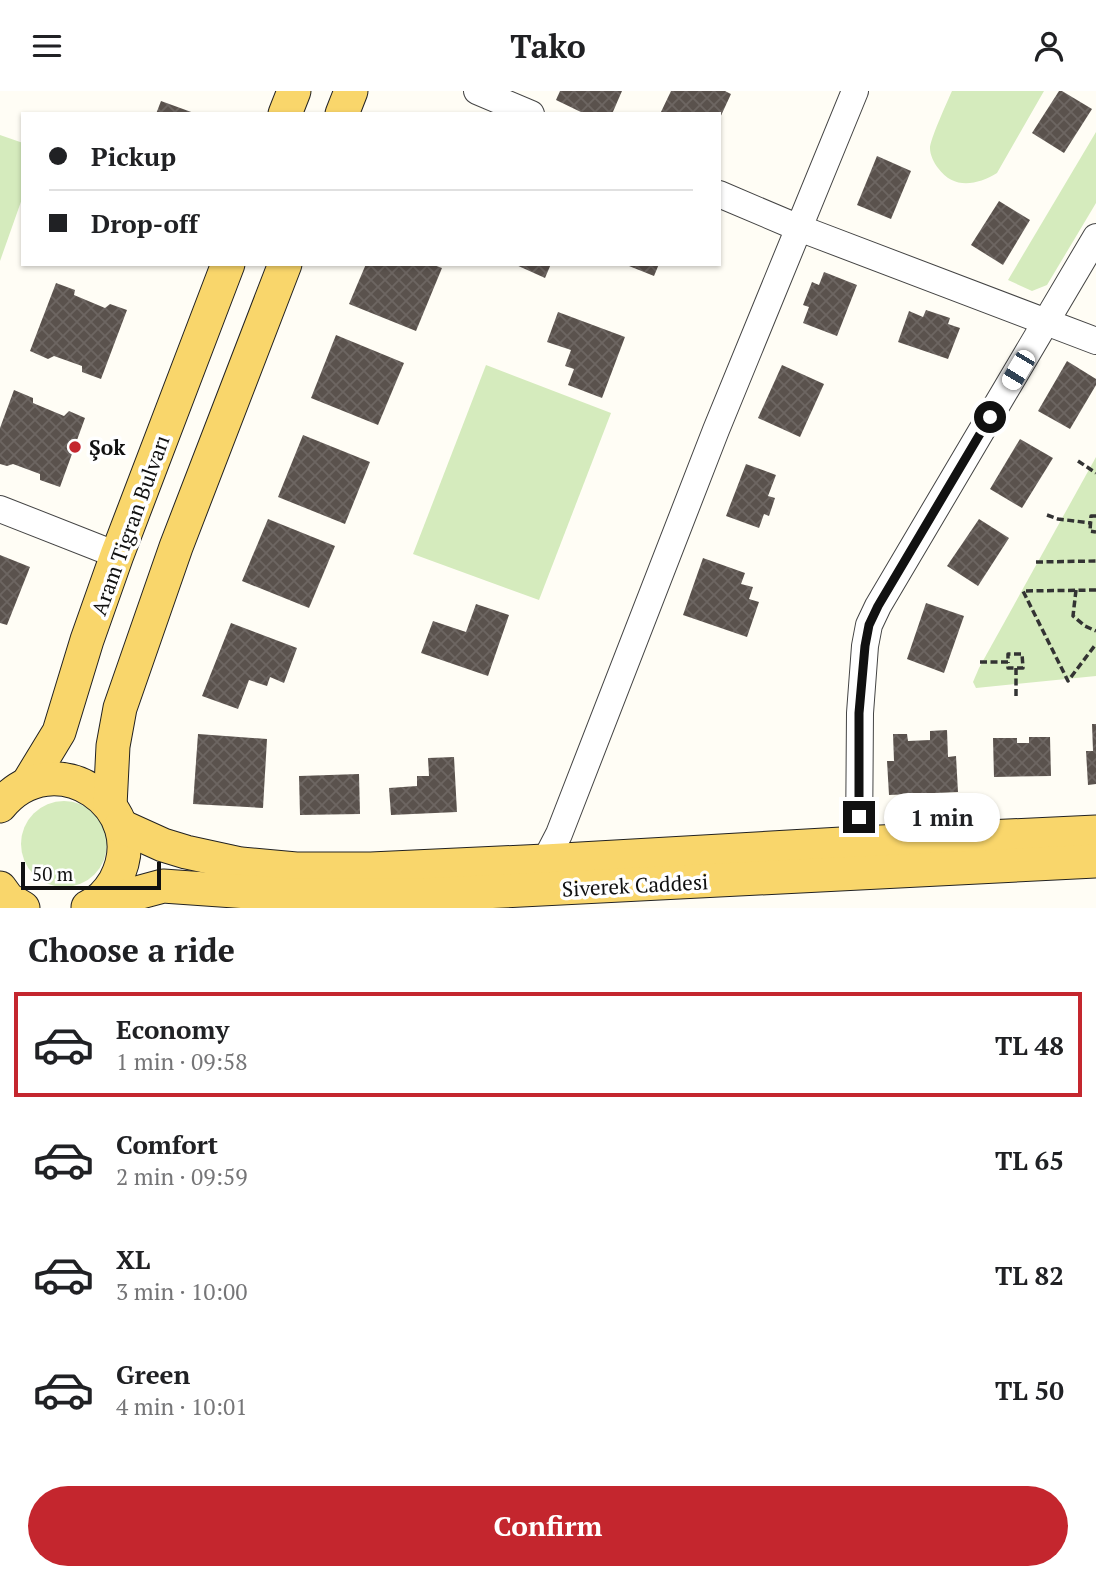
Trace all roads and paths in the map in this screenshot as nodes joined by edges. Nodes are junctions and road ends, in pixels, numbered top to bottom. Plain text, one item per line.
1 (294, 91) edge
2 (351, 91) edge
3 (477, 91) edge
4 (855, 91) edge
5 (286, 112) edge
6 (343, 112) edge
7 (526, 112) edge
8 (721, 195) edge
9 (799, 228) junction
10 (1096, 237) edge
11 (227, 266) edge
12 (284, 266) edge
13 (1046, 323) junction
14 (1096, 341) edge
15 (1078, 461) dead end
16 (1096, 473) edge
17 (0, 509) edge
18 (1047, 515) dead end
19 (1096, 516) edge
20 (1091, 523) junction
21 (1096, 531) edge
22 (117, 555) junction
23 (1036, 562) dead end
24 (1096, 562) edge
25 (1076, 590) junction
26 (1096, 590) edge
27 (1096, 631) edge
28 (1096, 644) edge
29 (981, 662) dead end
30 (1008, 662) junction
31 (1016, 668) junction
32 (1016, 699) dead end
33 (28, 783) junction
34 (0, 806) edge
35 (116, 816) junction
36 (1096, 832) edge
37 (859, 842) junction
38 (545, 861) junction
39 (1096, 861) edge
40 (0, 888) edge
41 (90, 907) edge
42 (23, 908) edge

1 - 5 main road
2 - 6 main road
3 - 7 street
4 - 9 street
8 - 9 street
9 - 13 street
9 - 38 street
10 - 13 street
11 - 22 main road, Aram Tigran Bulvarı
12 - 35 main road
13 - 14 street
13 - 37 street
15 - 16 path
17 - 22 street
18 - 20 path
19 - 20 path
20 - 21 path
22 - 33 main road, Aram Tigran Bulvarı
23 - 24 path
25 - 26 path
25 - 27 path
25 - 28 path
29 - 30 path
30 - 31 path
30 - 31 path
31 - 32 path
33 - 34 main road
33 - 35 main road, Siverek Caddesi
35 - 38 main road, Siverek Caddesi
35 - 41 main road
36 - 37 main road, Siverek Caddesi
37 - 38 main road, Siverek Caddesi
39 - 41 main road, Siverek Caddesi
40 - 42 main road

